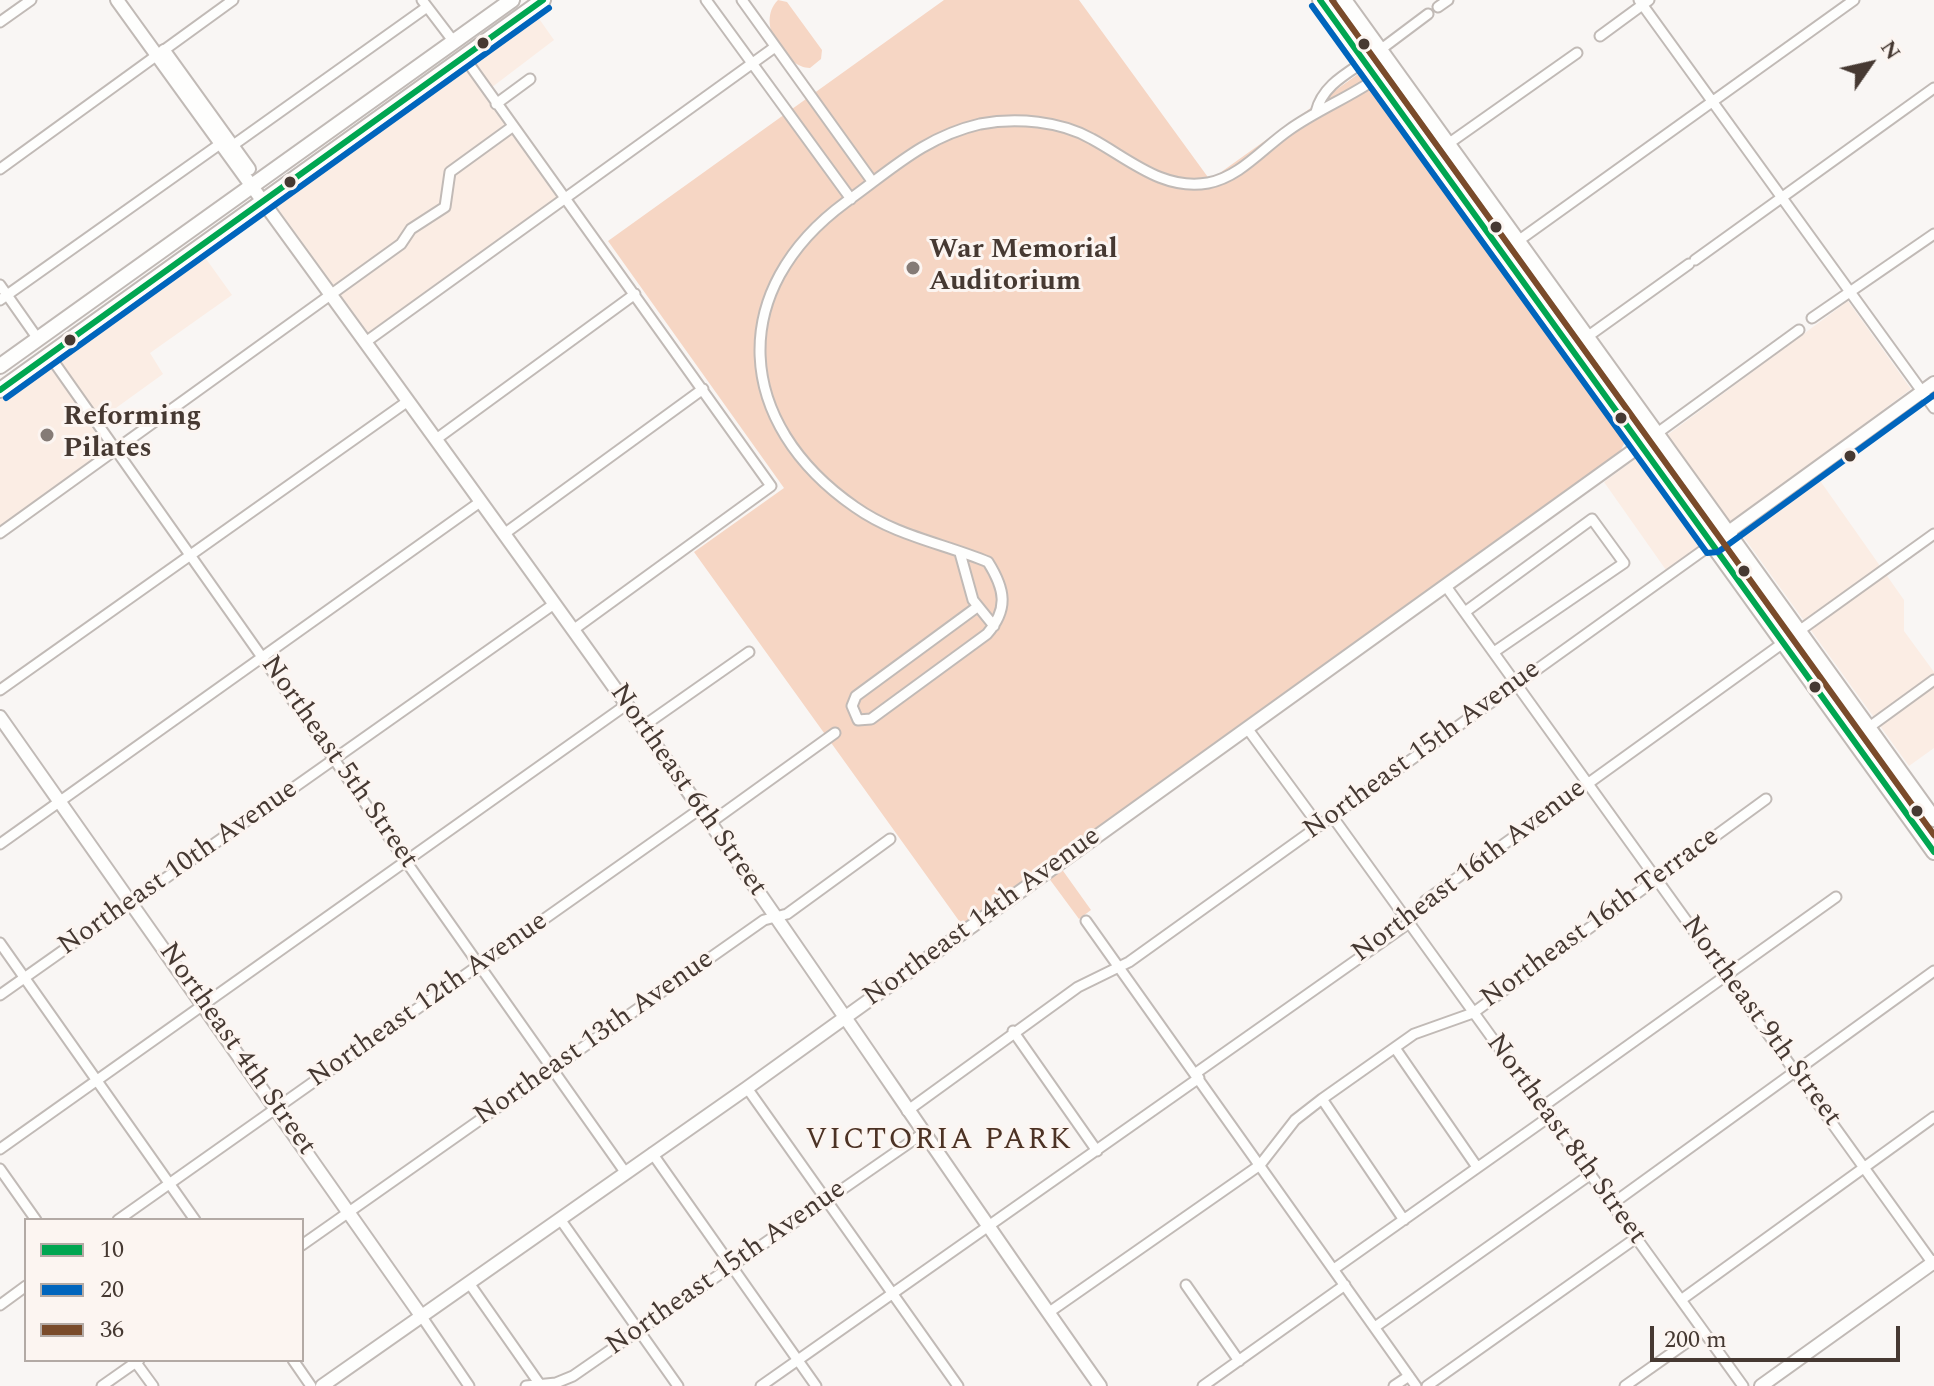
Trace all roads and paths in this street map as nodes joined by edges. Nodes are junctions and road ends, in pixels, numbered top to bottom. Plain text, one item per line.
1 (31, 0) edge
2 (117, 0) edge
3 (127, 0) edge
4 (233, 0) edge
5 (512, 0) edge
6 (543, 0) edge
7 (706, 0) edge
8 (742, 0) edge
9 (1320, 0) edge
10 (1344, 0) edge
11 (1448, 0) edge
12 (1854, 0) edge
13 (1644, 2) edge
14 (425, 4) edge
15 (1438, 7) dead end
16 (1428, 14) dead end
17 (0, 22) edge
18 (479, 24) junction
19 (1600, 36) dead end
20 (454, 42) junction
21 (775, 47) junction
22 (1380, 50) junction
23 (161, 53) junction
24 (1577, 53) dead end
25 (464, 57) junction
26 (1365, 61) junction
27 (751, 64) junction
28 (444, 72) junction
29 (1398, 74) junction
30 (1377, 78) junction
31 (530, 79) dead end
32 (1934, 88) edge
33 (1712, 101) junction
34 (496, 104) junction
35 (1316, 112) junction
36 (512, 127) junction
37 (1448, 144) junction
38 (226, 145) junction
39 (0, 169) edge
40 (872, 181) junction
41 (256, 186) junction
42 (1782, 197) junction
43 (564, 199) junction
44 (851, 199) junction
45 (266, 202) junction
46 (1485, 228) junction
47 (1934, 234) edge
48 (1518, 241) junction
49 (0, 285) edge
50 (1852, 293) junction
51 (333, 294) junction
52 (635, 294) junction
53 (4, 298) edge
54 (1812, 318) dead end
55 (61, 323) junction
56 (1799, 330) dead end
57 (1587, 337) junction
58 (38, 339) junction
59 (367, 341) junction
60 (49, 355) junction
61 (0, 366) edge
62 (30, 369) junction
63 (1934, 383) edge
64 (703, 389) junction
65 (0, 390) edge
66 (1922, 392) junction
67 (408, 401) junction
68 (1934, 408) edge
69 (1656, 434) junction
70 (435, 440) junction
71 (1641, 445) junction
72 (117, 450) junction
73 (480, 502) junction
74 (1727, 532) junction
75 (0, 533) edge
76 (504, 534) junction
77 (1934, 534) edge
78 (1712, 544) junction
79 (960, 553) junction
80 (190, 555) junction
81 (983, 560) junction
82 (965, 572) junction
83 (1445, 585) junction
84 (554, 604) junction
85 (977, 607) junction
86 (1465, 612) junction
87 (994, 626) junction
88 (573, 630) junction
89 (1799, 631) junction
90 (1783, 643) junction
91 (749, 652) dead end
92 (1494, 652) junction
93 (263, 657) junction
94 (1934, 680) edge
95 (1518, 684) junction
96 (0, 690) edge
97 (626, 705) junction
98 (0, 717) edge
99 (642, 727) junction
100 (1247, 728) junction
101 (1868, 728) junction
102 (835, 733) dead end
103 (1852, 738) junction
104 (1880, 745) junction
105 (335, 760) junction
106 (1587, 783) junction
107 (1766, 799) dead end
108 (60, 801) junction
109 (700, 809) junction
110 (1332, 816) junction
111 (1934, 819) edge
112 (710, 823) junction
113 (1319, 826) junction
114 (890, 839) dead end
115 (0, 844) edge
116 (1934, 852) edge
117 (407, 861) junction
118 (1656, 879) junction
119 (1836, 897) dead end
120 (132, 903) junction
121 (775, 917) junction
122 (1086, 921) dead end
123 (1409, 923) junction
124 (0, 943) edge
125 (480, 965) junction
126 (1118, 966) junction
127 (1934, 971) edge
128 (1725, 975) junction
129 (24, 978) junction
130 (0, 995) edge
131 (204, 1004) junction
132 (1473, 1013) junction
133 (845, 1017) junction
134 (1013, 1031) junction
135 (1395, 1048) junction
136 (553, 1069) junction
137 (1795, 1072) junction
138 (1197, 1076) junction
139 (98, 1080) junction
140 (747, 1088) junction
141 (1322, 1099) junction
142 (277, 1107) junction
143 (1542, 1107) junction
144 (907, 1111) junction
145 (1549, 1117) junction
146 (1934, 1117) edge
147 (922, 1134) junction
148 (0, 1149) edge
149 (1097, 1151) junction
150 (652, 1153) junction
151 (1260, 1165) junction
152 (1864, 1166) junction
153 (1477, 1167) junction
154 (0, 1169) edge
155 (625, 1172) junction
156 (1591, 1174) junction
157 (169, 1183) junction
158 (825, 1201) junction
159 (1612, 1204) junction
160 (351, 1212) junction
161 (35, 1218) edge
162 (121, 1218) edge
163 (194, 1218) edge
164 (560, 1219) junction
165 (1404, 1220) junction
166 (988, 1228) junction
167 (1636, 1238) junction
168 (304, 1244) edge
169 (1934, 1263) edge
170 (732, 1265) junction
171 (1334, 1269) junction
172 (469, 1283) junction
173 (1186, 1285) dead end
174 (1345, 1285) junction
175 (24, 1287) edge
176 (893, 1294) junction
177 (1681, 1300) junction
178 (0, 1305) edge
179 (1048, 1313) junction
180 (422, 1317) junction
181 (1375, 1327) junction
182 (638, 1331) junction
183 (1703, 1331) junction
184 (798, 1360) junction
185 (1239, 1361) junction
186 (135, 1362) edge
187 (137, 1362) edge
188 (294, 1362) edge
189 (1409, 1376) junction
190 (102, 1386) edge
191 (153, 1386) edge
192 (311, 1386) edge
193 (322, 1386) edge
194 (469, 1386) edge
195 (526, 1386) edge
196 (541, 1386) edge
197 (678, 1386) edge
198 (761, 1386) edge
199 (816, 1386) edge
200 (958, 1386) edge
201 (1100, 1386) edge
202 (1203, 1386) edge
203 (1394, 1386) edge
204 (1416, 1386) edge
205 (1427, 1386) edge
206 (1625, 1386) edge
207 (1743, 1386) edge
208 (1761, 1386) edge

1 - 17 street
2 - 23 street, Northeast 6th Street
3 - 23 street, Northeast 6th Street
4 - 23 street
5 - 18 main road
6 - 25 main road
7 - 27 street
8 - 21 street
9 - 26 main road
10 - 22 main road
11 - 15 street
12 - 33 street
13 - 19 street
13 - 33 street
14 - 20 street
14 - 38 street
16 - 22 street
18 - 20 main road
18 - 25 main road
20 - 28 main road
20 - 41 main road
21 - 27 street
21 - 40 street
22 - 29 main road
23 - 38 street, Northeast 6th Street
23 - 39 street
24 - 37 street
25 - 28 main road
25 - 34 street
26 - 29 main road
26 - 30 main road
26 - 35 street
27 - 43 street
27 - 44 street
28 - 45 main road
29 - 37 main road
30 - 35 street
30 - 46 main road
31 - 34 street
32 - 42 street
33 - 42 street
33 - 48 street
34 - 36 street
35 - 40 street
36 - 43 street
36 - 51 street
37 - 48 main road
38 - 41 street, Northeast 6th Street
38 - 53 street
40 - 44 street
41 - 45 street, Northeast 6th Street
41 - 55 main road
42 - 50 street
42 - 57 street
43 - 52 street
43 - 59 street
44 - 79 street
45 - 51 street, Northeast 6th Street
45 - 60 main road
46 - 48 main road
46 - 71 main road
47 - 50 street
48 - 57 main road
49 - 53 street
50 - 54 street
50 - 66 street
51 - 59 street, Northeast 6th Street
51 - 72 street
52 - 64 street
52 - 70 street
53 - 58 street
55 - 58 main road
55 - 60 main road
56 - 69 street
57 - 69 main road
58 - 61 main road
58 - 62 main road
59 - 67 street, Northeast 6th Street
60 - 62 main road
60 - 72 street, Northeast 5th Street
62 - 65 main road
63 - 66 street, Northeast 15th Avenue
64 - 76 street
64 - 88 street
66 - 68 street
66 - 74 street, Northeast 15th Avenue
67 - 70 street, Northeast 6th Street
67 - 80 street
69 - 74 main road
70 - 73 street, Northeast 6th Street
71 - 78 main road
71 - 83 street, Northeast 14th Avenue
72 - 75 street
72 - 80 street, Northeast 5th Street
73 - 76 street, Northeast 6th Street
73 - 93 street
74 - 78 street, Northeast 15th Avenue
74 - 89 main road
76 - 84 street, Northeast 6th Street
77 - 89 street
78 - 90 main road
78 - 95 street, Northeast 15th Avenue
79 - 81 street
79 - 82 street
80 - 93 street, Northeast 5th Street
80 - 96 street
81 - 82 street
81 - 87 street
82 - 85 street
83 - 86 street, Northeast 9th Street
83 - 100 street, Northeast 14th Avenue
84 - 88 street, Northeast 6th Street
84 - 105 street, Northeast 10th Avenue
85 - 87 street
85 - 87 street
86 - 92 street, Northeast 9th Street
86 - 92 street
88 - 97 street, Northeast 6th Street
89 - 101 main road
90 - 103 main road
90 - 106 street, Northeast 16th Avenue
91 - 99 street
92 - 95 street, Northeast 9th Street
93 - 105 street, Northeast 5th Street
93 - 108 street
94 - 101 street
95 - 106 street, Northeast 9th Street
95 - 110 street, Northeast 15th Avenue
97 - 99 street, Northeast 6th Street
97 - 117 street
98 - 108 street, Northeast 4th Street
99 - 109 street, Northeast 6th Street
100 - 113 street
100 - 133 street, Northeast 14th Avenue
101 - 104 main road
102 - 112 street
103 - 104 main road
103 - 116 main road
104 - 111 main road
105 - 117 street, Northeast 5th Street
105 - 120 street, Northeast 10th Avenue
106 - 118 street, Northeast 9th Street
106 - 123 street, Northeast 16th Avenue
107 - 118 street, Northeast 16th Terrace
108 - 115 street
108 - 120 street, Northeast 4th Street
109 - 112 street, Northeast 6th Street
109 - 125 street, Northeast 12th Avenue
110 - 113 street, Northeast 15th Avenue
110 - 123 street, Northeast 8th Street
112 - 121 street, Northeast 6th Street
113 - 126 street, Northeast 15th Avenue
114 - 121 street, Northeast 13th Avenue
117 - 125 street, Northeast 5th Street
117 - 131 street
118 - 128 street, Northeast 9th Street
118 - 132 street, Northeast 16th Terrace
119 - 128 street
120 - 129 street, Northeast 10th Avenue
120 - 131 street, Northeast 4th Street
121 - 133 street, Northeast 6th Street
121 - 136 street, Northeast 13th Avenue
122 - 126 street
123 - 132 street, Northeast 8th Street
123 - 138 street, Northeast 16th Avenue
124 - 129 street
125 - 136 street, Northeast 5th Street
125 - 142 street, Northeast 12th Avenue
126 - 134 street, Northeast 15th Avenue
126 - 138 street
127 - 137 street
128 - 137 street, Northeast 9th Street
128 - 143 street
129 - 130 street, Northeast 10th Avenue
129 - 139 street
131 - 139 street
131 - 142 street, Northeast 4th Street
132 - 135 street, Northeast 16th Terrace
132 - 143 street, Northeast 8th Street
133 - 140 street, Northeast 14th Avenue
133 - 144 street, Northeast 6th Street
134 - 144 street, Northeast 15th Avenue
134 - 149 street
135 - 141 street, Northeast 16th Terrace
135 - 153 street
136 - 155 street, Northeast 5th Street
136 - 160 street, Northeast 13th Avenue
137 - 152 street, Northeast 9th Street
137 - 159 street
138 - 149 street, Northeast 16th Avenue
138 - 151 street
139 - 148 street
139 - 157 street
140 - 150 street, Northeast 14th Avenue
140 - 158 street
141 - 151 street, Northeast 16th Terrace
141 - 165 street
142 - 157 street, Northeast 12th Avenue
142 - 160 street, Northeast 4th Street
143 - 145 street, Northeast 8th Street
144 - 147 street, Northeast 6th Street
145 - 153 street
145 - 156 street, Northeast 8th Street
146 - 152 street
147 - 158 street, Northeast 15th Avenue
147 - 166 street, Northeast 6th Street
149 - 166 street, Northeast 16th Avenue
150 - 155 street, Northeast 14th Avenue
150 - 170 street
151 - 171 street
151 - 179 street, Northeast 16th Terrace
152 - 169 street, Northeast 9th Street
152 - 177 street
153 - 165 street
154 - 161 street
155 - 164 street, Northeast 14th Avenue
156 - 159 street, Northeast 8th Street
156 - 181 street
157 - 162 street, Northeast 12th Avenue
157 - 163 street
158 - 170 street, Northeast 15th Avenue
158 - 176 street
159 - 167 street, Northeast 8th Street
160 - 168 street, Northeast 13th Avenue
160 - 180 street, Northeast 4th Street
164 - 172 street, Northeast 14th Avenue
164 - 182 street
165 - 171 street
166 - 176 street, Northeast 16th Avenue
166 - 179 street, Northeast 6th Street
167 - 177 street, Northeast 8th Street
167 - 205 street
169 - 208 street
170 - 182 street, Northeast 15th Avenue
170 - 184 street
171 - 174 street
172 - 180 street, Northeast 14th Avenue
172 - 196 street
173 - 185 street
174 - 181 street
174 - 185 street
175 - 178 street
176 - 184 street, Northeast 16th Avenue
176 - 200 street
177 - 183 street, Northeast 8th Street
179 - 201 street, Northeast 6th Street
180 - 193 street, Northeast 14th Avenue
180 - 194 street, Northeast 4th Street
181 - 189 street
182 - 196 street, Northeast 15th Avenue
182 - 197 street
183 - 206 street
183 - 207 street, Northeast 8th Street
184 - 198 street, Northeast 16th Avenue
184 - 199 street
185 - 202 street
186 - 190 street
187 - 191 street
188 - 192 street
189 - 203 street
189 - 204 street
195 - 196 street, Northeast 15th Avenue

